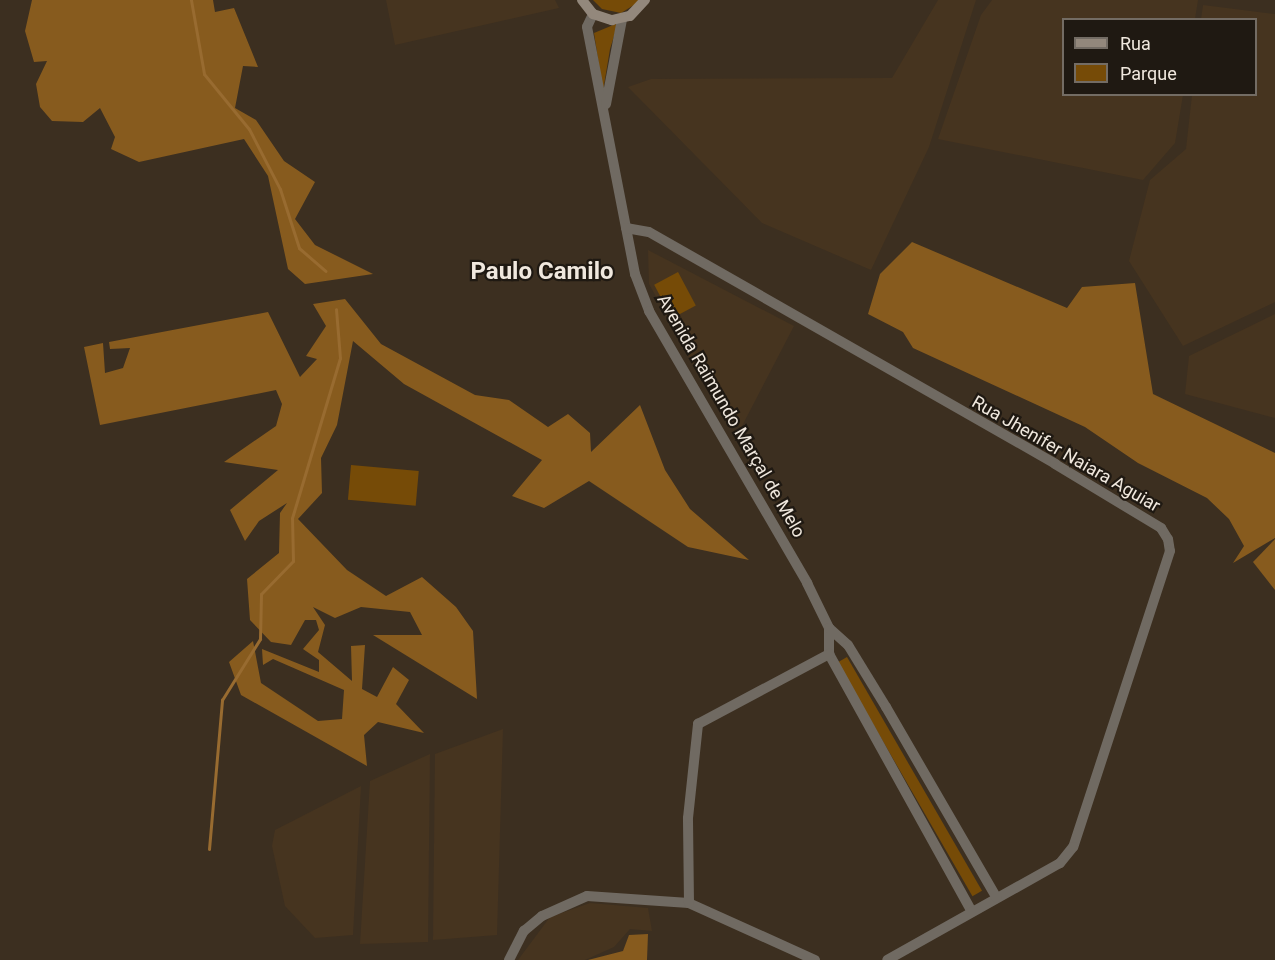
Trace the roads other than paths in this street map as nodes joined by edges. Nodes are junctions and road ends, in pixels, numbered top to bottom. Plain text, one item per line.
1 (572, 0) edge
2 (645, 0) edge
3 (587, 7) edge
4 (622, 19) junction
5 (605, 108) junction
6 (626, 228) junction
7 (828, 628) junction
8 (829, 654) junction
9 (996, 897) junction
10 (689, 903) junction
11 (971, 910) junction
12 (509, 960) edge
13 (815, 960) edge
14 (887, 960) edge

1 - 3 main road
2 - 4 main road
3 - 4 main road
3 - 5 street, Avenida Raimundo Marçal de Melo
4 - 5 street, Avenida Raimundo Marçal de Melo
5 - 6 street, Avenida Raimundo Marçal de Melo
6 - 7 street, Avenida Raimundo Marçal de Melo
6 - 9 street, Rua Jhenifer Naiara Aguiar
7 - 8 street, Avenida Raimundo Marçal de Melo
7 - 9 street, Avenida Raimundo Marçal de Melo
8 - 10 street
8 - 11 street, Avenida Raimundo Marçal de Melo
9 - 11 street, Rua Jhenifer Naiara Aguiar
10 - 12 street
10 - 13 street
11 - 14 street, Rua Jhenifer Naiara Aguiar

